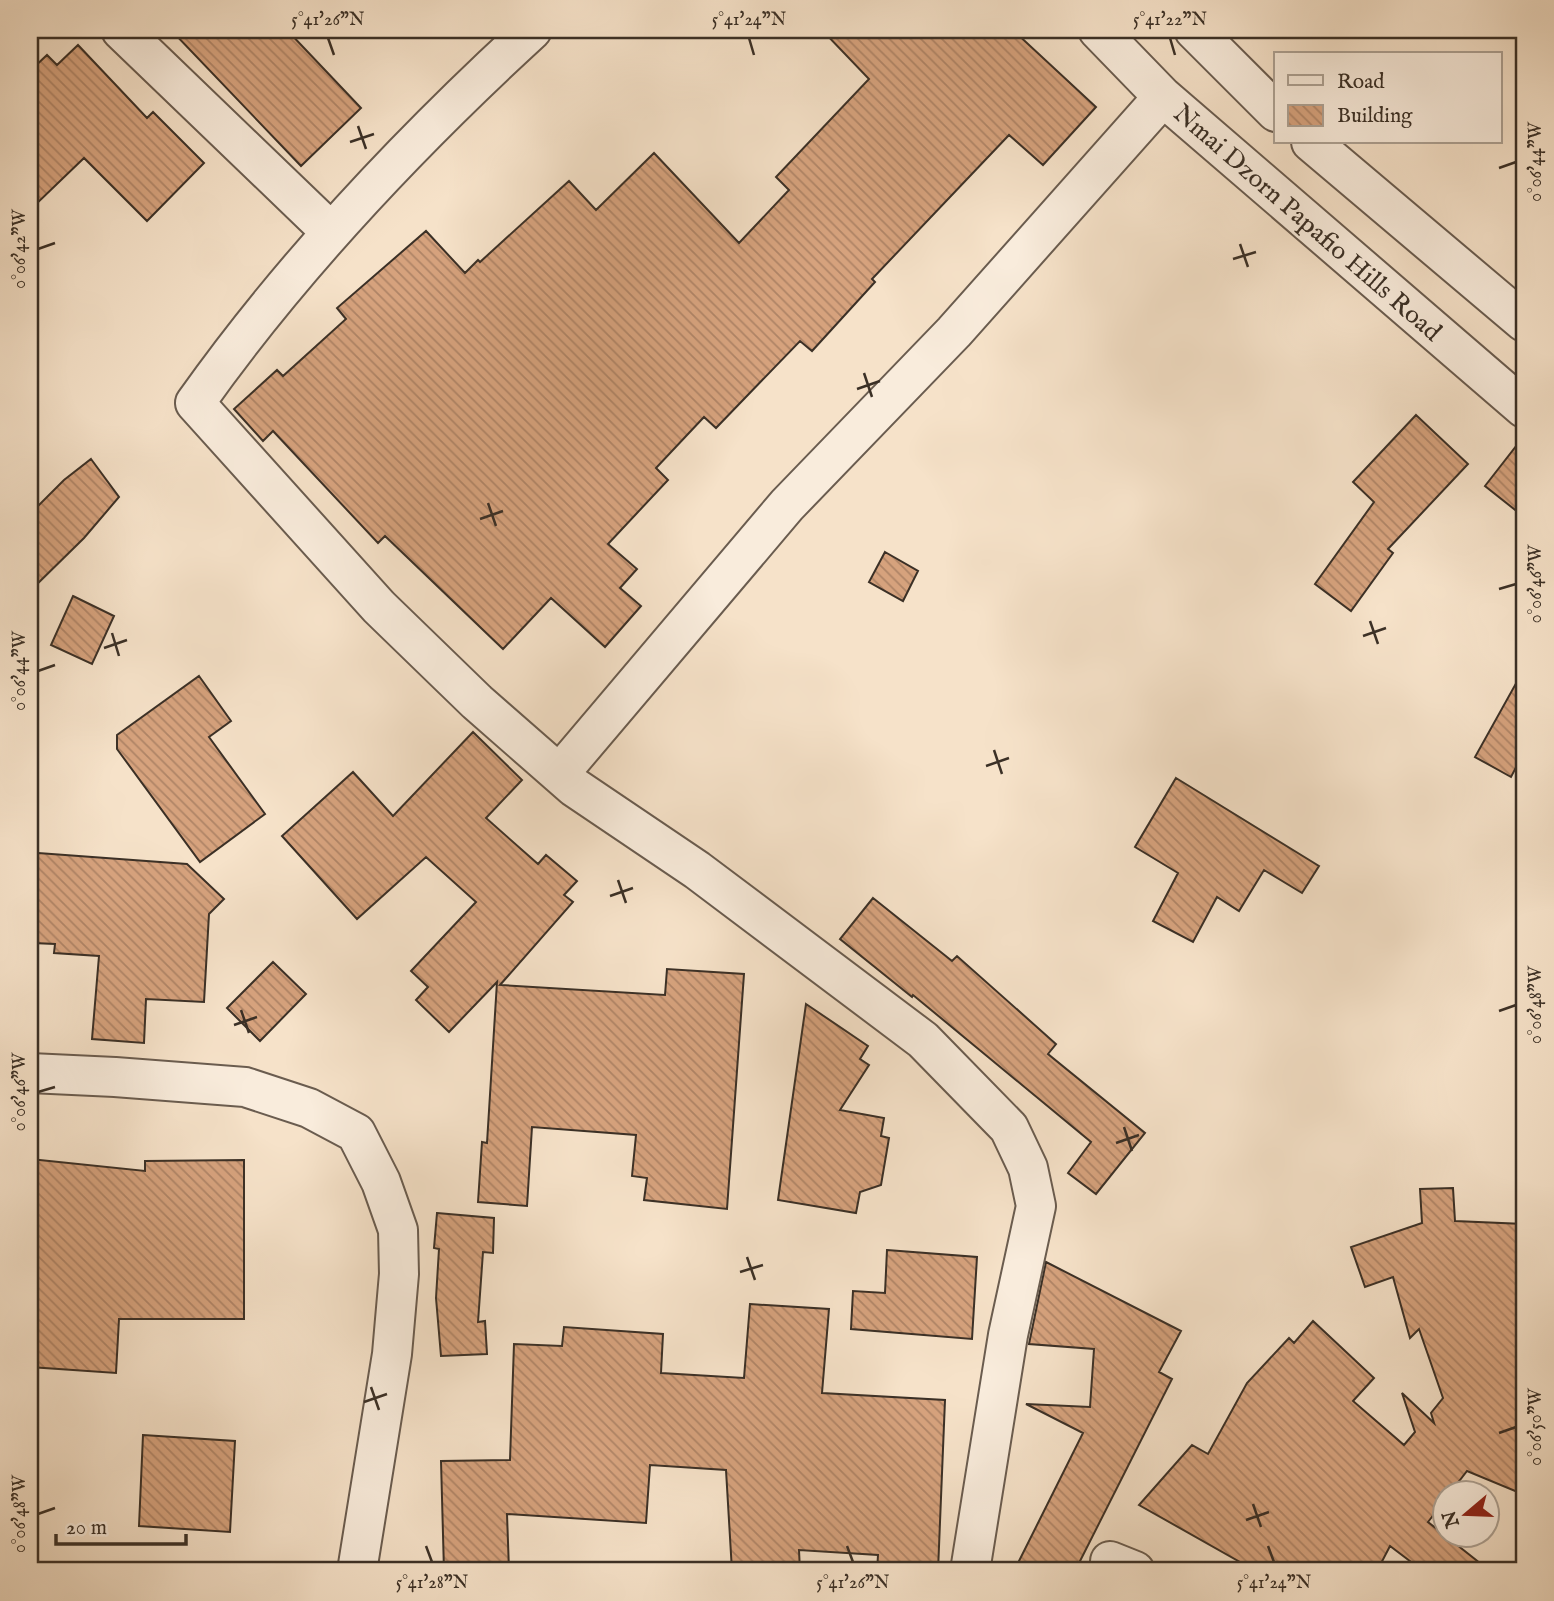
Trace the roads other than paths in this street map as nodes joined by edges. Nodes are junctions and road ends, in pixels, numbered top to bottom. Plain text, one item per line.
1 (121, 30) edge
2 (531, 30) edge
3 (1098, 30) edge
4 (1194, 30) edge
5 (1163, 97) junction
6 (1274, 110) edge
7 (1313, 144) edge
8 (331, 232) junction
9 (1524, 322) edge
10 (1524, 408) edge
11 (560, 773) junction
12 (30, 1073) edge
13 (357, 1571) edge
14 (970, 1571) edge

1 - 8 street
2 - 8 street
3 - 5 street, Nmai Dzorn Papafio Hills Road
4 - 6 street
5 - 10 street, Nmai Dzorn Papafio Hills Road
5 - 11 street
7 - 9 street
8 - 11 street
11 - 14 street
12 - 13 street

